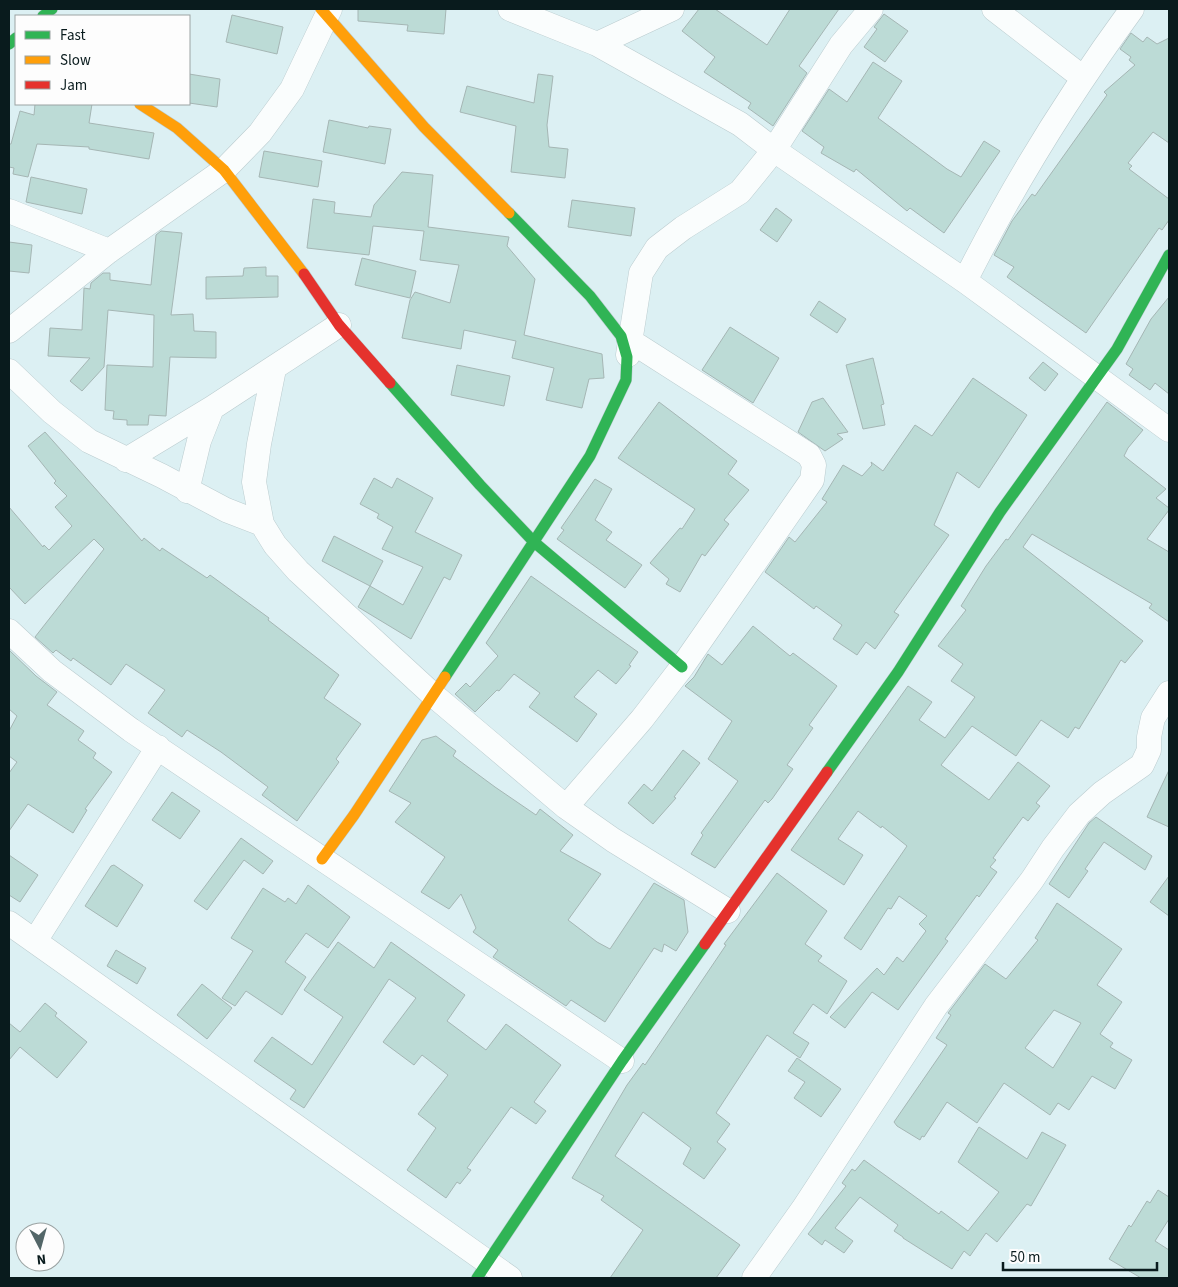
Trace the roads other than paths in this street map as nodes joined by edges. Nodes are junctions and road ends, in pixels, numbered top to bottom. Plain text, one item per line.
1 (510, 9) edge
2 (672, 9) edge
3 (871, 9) edge
4 (994, 9) edge
5 (1132, 9) edge
6 (326, 12) edge
7 (597, 44) junction
8 (1082, 77) junction
9 (142, 105) edge
10 (774, 150) junction
11 (224, 170) junction
12 (9, 211) edge
13 (109, 251) junction
14 (1169, 255) edge
15 (965, 281) junction
16 (339, 325) junction
17 (9, 331) edge
18 (628, 348) junction
19 (274, 368) junction
20 (9, 371) edge
21 (1097, 377) junction
22 (212, 408) junction
23 (1169, 430) edge
24 (126, 460) junction
25 (187, 491) junction
26 (262, 524) junction
27 (534, 542) junction
28 (9, 631) edge
29 (682, 667) junction
30 (1169, 693) edge
31 (432, 694) junction
32 (158, 747) junction
33 (566, 807) junction
34 (322, 859) junction
35 (728, 911) junction
36 (9, 923) edge
37 (35, 941) junction
38 (622, 1061) junction
39 (482, 1270) edge
40 (510, 1278) edge
41 (754, 1278) edge

1 - 7 street
2 - 7 street
3 - 10 street
4 - 8 street
5 - 8 street
6 - 11 street
6 - 18 street
7 - 10 street
8 - 15 street
9 - 11 street
10 - 15 street
10 - 18 street
11 - 13 street
11 - 16 street
12 - 13 street
13 - 17 street
14 - 21 street
15 - 21 street
16 - 19 street
16 - 27 street
18 - 27 street
18 - 29 street
19 - 22 street
19 - 26 street
20 - 24 street
21 - 23 street
21 - 35 street
22 - 24 street
22 - 25 street
24 - 25 street
25 - 26 street
26 - 31 street
27 - 29 street
27 - 31 street
28 - 32 street
29 - 33 street
30 - 41 street
31 - 33 street
31 - 34 street
32 - 34 street
32 - 37 street
33 - 35 street
34 - 38 street
35 - 38 street
36 - 37 street
37 - 39 street
38 - 39 street
39 - 40 street

